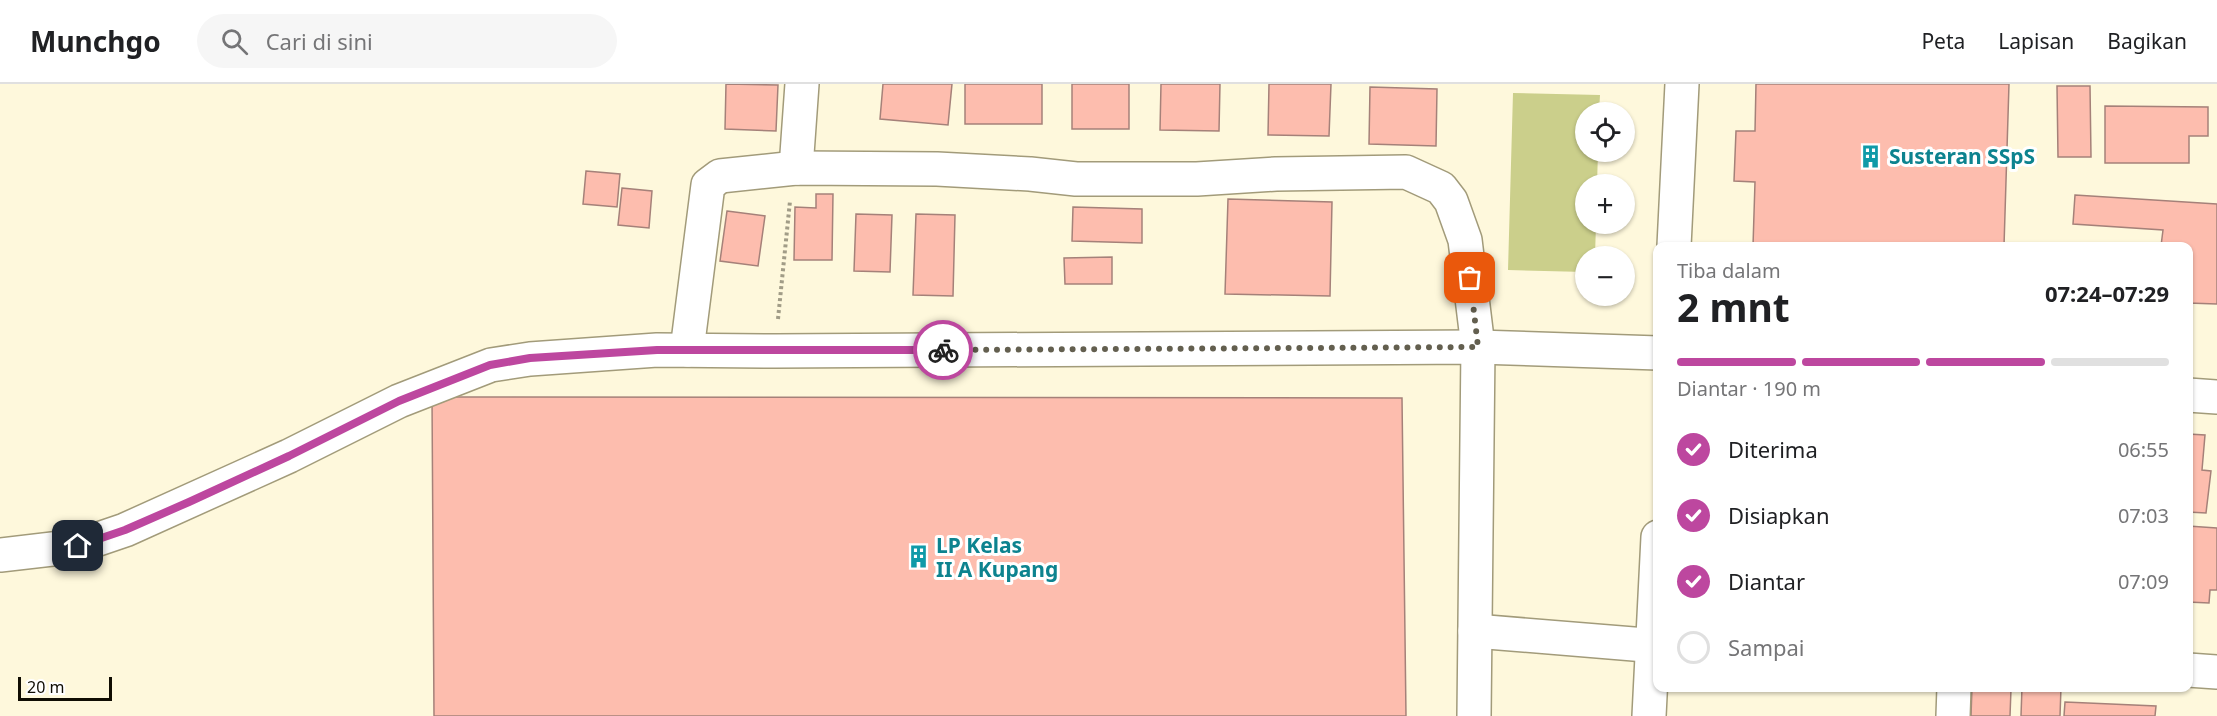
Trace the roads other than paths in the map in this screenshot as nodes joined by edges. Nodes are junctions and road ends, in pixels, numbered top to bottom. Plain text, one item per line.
1 (802, 84) edge
2 (1682, 84) edge
3 (796, 168) junction
4 (1674, 242) edge
5 (1478, 347) junction
6 (687, 350) junction
7 (1653, 353) edge
8 (2193, 396) edge
9 (2217, 397) edge
10 (0, 555) edge
11 (1475, 631) junction
12 (1653, 645) edge
13 (1653, 669) edge
14 (2193, 670) edge
15 (2217, 672) edge
16 (1954, 692) edge
17 (1474, 716) edge
18 (1649, 716) edge
19 (1953, 716) edge

1 - 3 street
2 - 4 street
3 - 5 street
3 - 6 street
5 - 6 street
5 - 7 street
5 - 11 street
6 - 10 street
8 - 9 street
11 - 12 street
11 - 17 street
13 - 18 street
14 - 15 street
16 - 19 street

